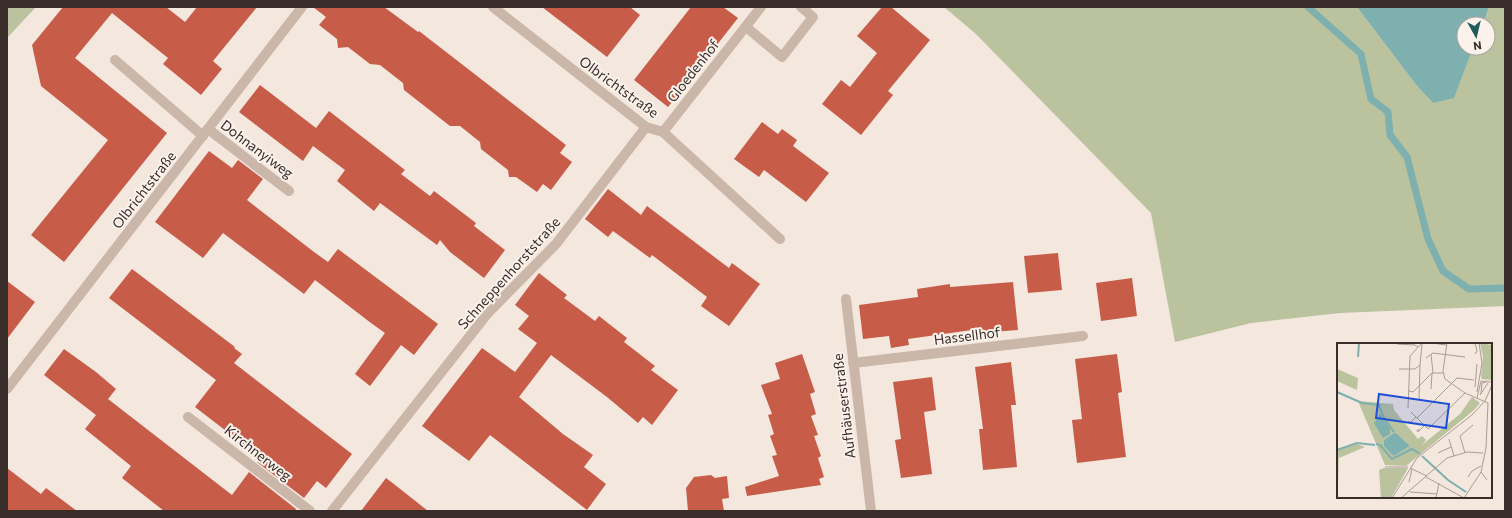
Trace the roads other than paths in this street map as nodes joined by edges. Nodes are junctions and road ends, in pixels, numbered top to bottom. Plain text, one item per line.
1 (302, 7) edge
2 (493, 7) edge
3 (761, 7) edge
4 (802, 7) edge
5 (746, 27) junction
6 (115, 60) dead end
7 (646, 127) junction
8 (663, 132) junction
9 (205, 133) junction
10 (289, 191) dead end
11 (780, 238) dead end
12 (846, 299) dead end
13 (1083, 336) dead end
14 (853, 363) junction
15 (7, 389) edge
16 (188, 417) dead end
17 (310, 511) edge
18 (332, 511) edge
19 (871, 511) edge

1 - 9 street, Olbrichtstraße
2 - 7 street, Olbrichtstraße
3 - 5 street, Gloedenhof
4 - 5 street
5 - 8 street, Gloedenhof
6 - 9 street, Dohnanyiweg
7 - 8 street, Olbrichtstraße
7 - 18 street, Schneppenhorststraße
8 - 11 street, Olbrichtstraße
9 - 10 street, Dohnanyiweg
9 - 15 street, Olbrichtstraße
12 - 14 street, Aufhäuserstraße
13 - 14 street, Hassellhof
14 - 19 street, Aufhäuserstraße
16 - 17 street, Kirchnerweg

